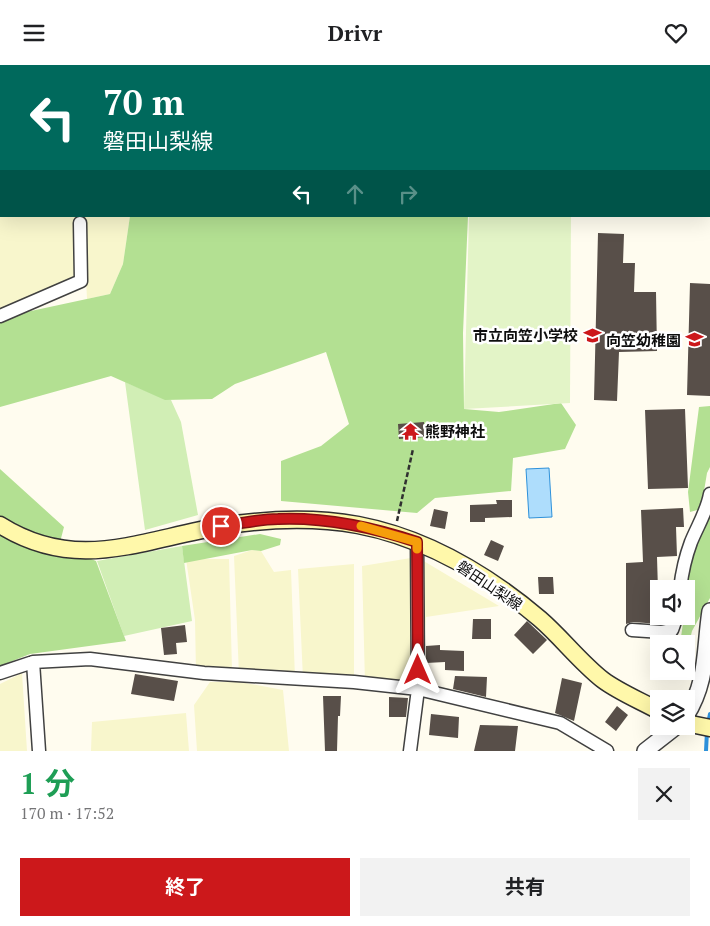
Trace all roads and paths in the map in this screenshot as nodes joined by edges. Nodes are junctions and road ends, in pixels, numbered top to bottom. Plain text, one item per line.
1 (80, 223) dead end
2 (0, 316) edge
3 (413, 449) dead end
4 (710, 494) edge
5 (0, 525) edge
6 (394, 535) junction
7 (417, 542) junction
8 (681, 580) edge
9 (710, 611) edge
10 (674, 625) edge
11 (632, 630) dead end
12 (33, 662) junction
13 (0, 673) edge
14 (418, 689) junction
15 (695, 702) edge
16 (650, 706) edge
17 (695, 725) edge
18 (710, 728) edge
19 (665, 735) edge
20 (40, 751) edge
21 (410, 751) edge
22 (607, 751) edge
23 (645, 751) edge

1 - 2 street
3 - 6 path
4 - 8 street
5 - 6 main road, 磐田山梨線
6 - 7 main road, 磐田山梨線
7 - 14 street
7 - 16 main road, 磐田山梨線
9 - 15 street
10 - 11 street
12 - 13 street
12 - 14 street
12 - 20 street
14 - 21 street
14 - 22 street
17 - 18 main road
19 - 23 street

